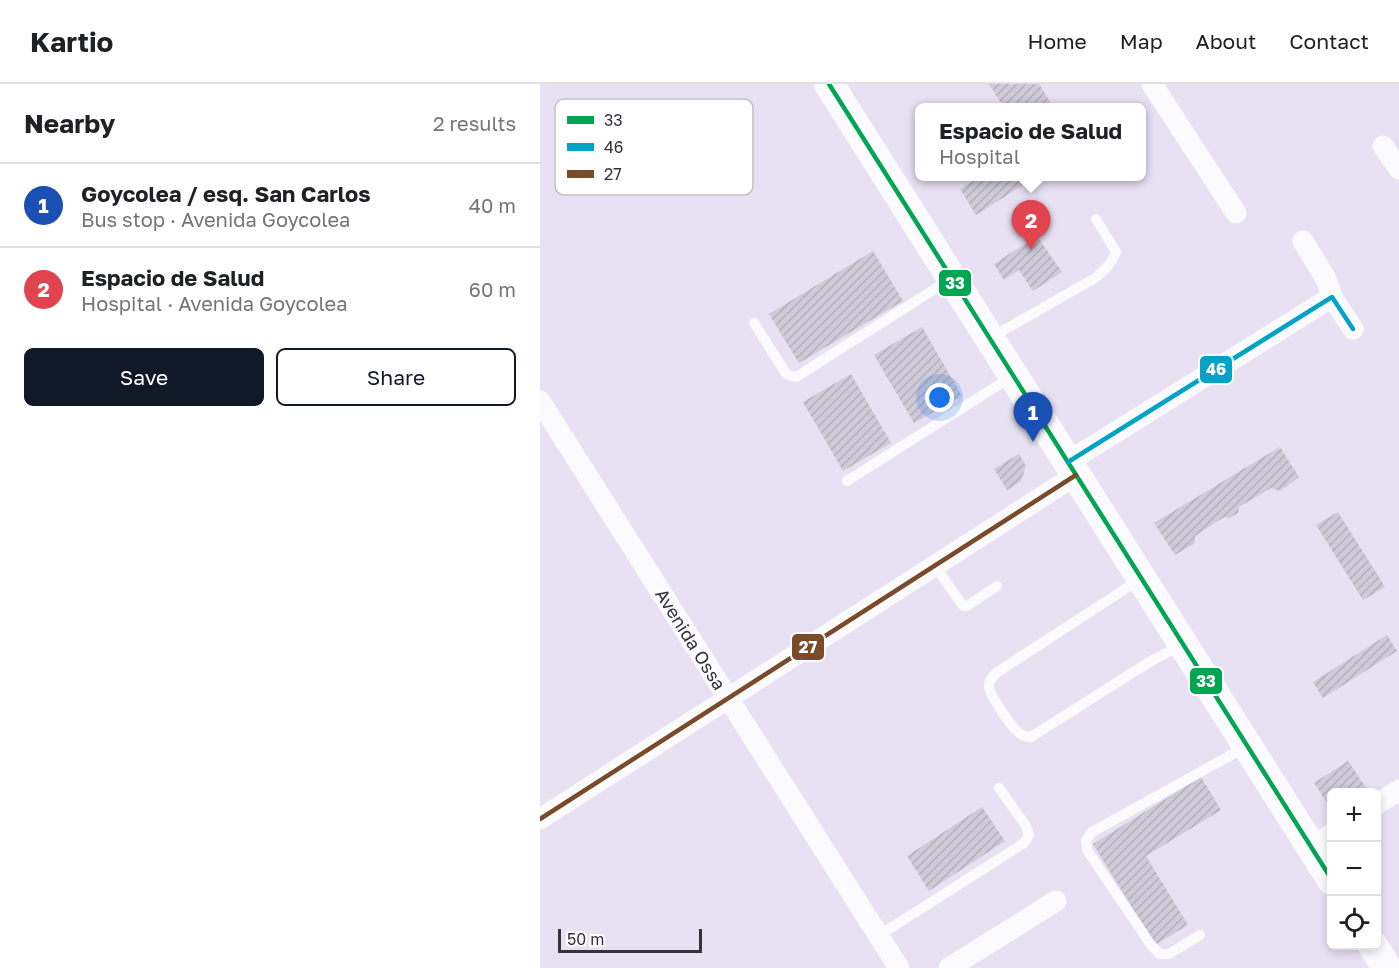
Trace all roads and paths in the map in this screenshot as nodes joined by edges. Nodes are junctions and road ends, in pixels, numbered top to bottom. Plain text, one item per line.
1 (1152, 84) edge
2 (843, 89) edge
3 (1383, 146) dead end
4 (1398, 166) edge
5 (1236, 213) dead end
6 (1096, 219) dead end
7 (1303, 241) dead end
8 (952, 278) junction
9 (1332, 297) junction
10 (754, 323) dead end
11 (1353, 329) dead end
12 (990, 338) junction
13 (1013, 375) junction
14 (540, 401) edge
15 (1072, 468) junction
16 (847, 481) dead end
17 (935, 566) junction
18 (1142, 578) junction
19 (997, 586) dead end
20 (1183, 644) junction
21 (728, 698) junction
22 (1247, 746) junction
23 (999, 788) dead end
24 (1399, 790) edge
25 (1381, 802) edge
26 (540, 819) edge
27 (1321, 841) edge
28 (1327, 862) edge
29 (1056, 901) dead end
30 (1200, 935) dead end
31 (878, 936) junction
32 (1376, 950) edge
33 (899, 968) edge
34 (950, 968) edge
35 (1387, 968) edge

1 - 5 street
2 - 8 street
3 - 4 street
6 - 12 lane
7 - 9 street
8 - 10 lane
8 - 12 street
9 - 11 street
9 - 15 street
12 - 13 street
13 - 15 street
13 - 16 lane
14 - 21 street, Avenida Ossa
15 - 17 street
15 - 18 street
17 - 19 lane
17 - 21 street
18 - 20 street
18 - 20 lane
20 - 22 street
21 - 26 street
21 - 31 street, Avenida Ossa
22 - 27 street
22 - 30 lane
23 - 31 lane
24 - 25 street
27 - 28 street
29 - 34 street
31 - 33 street, Avenida Ossa
32 - 35 street

